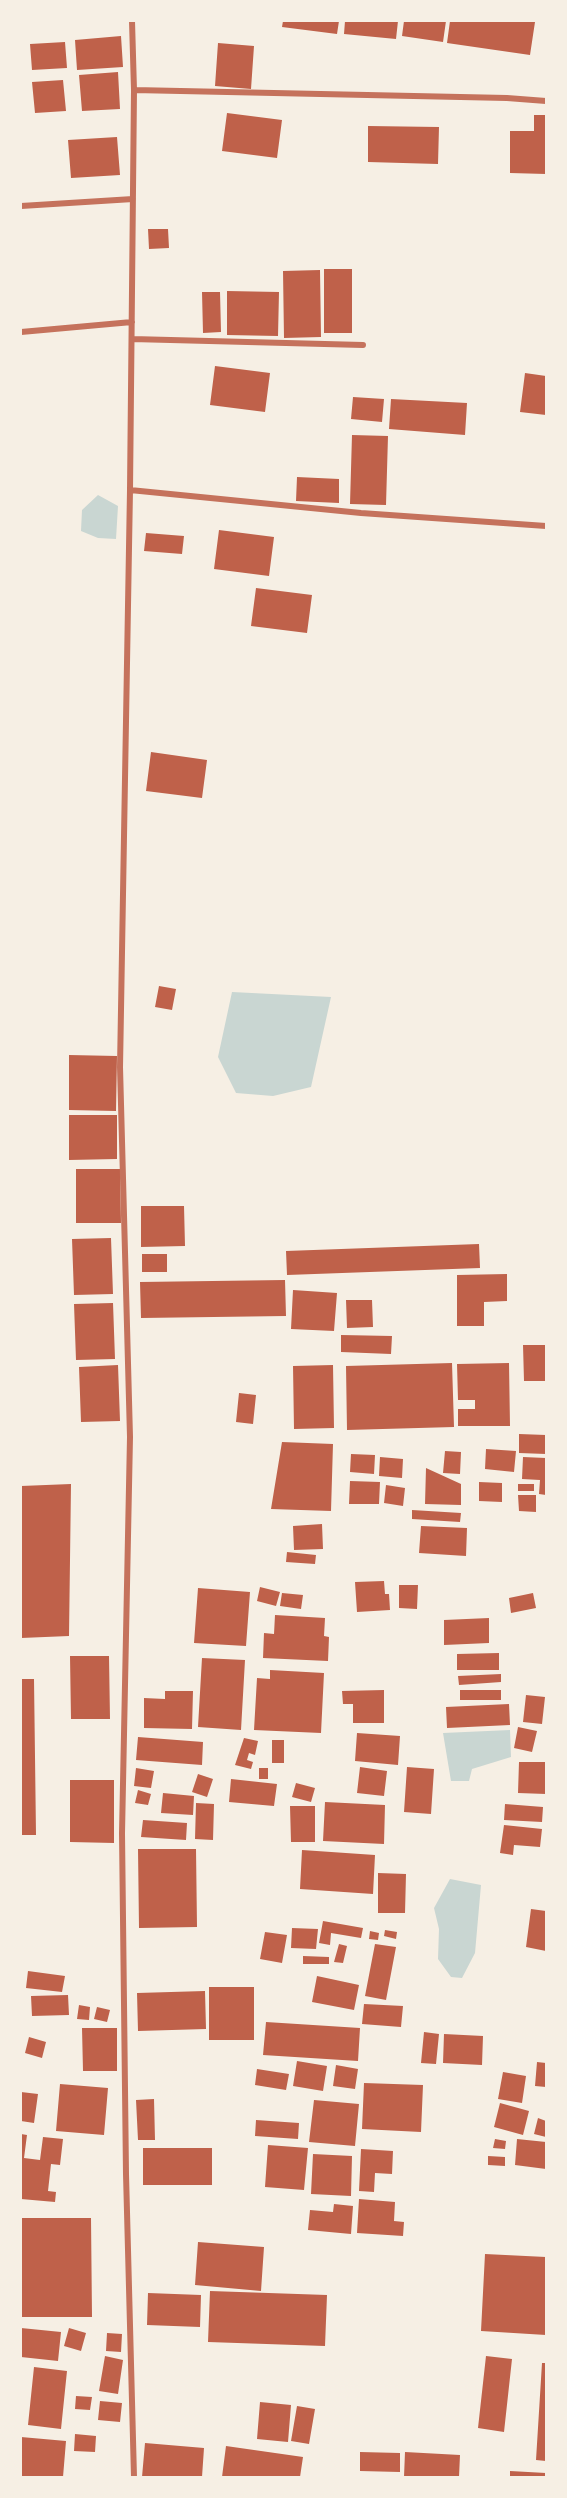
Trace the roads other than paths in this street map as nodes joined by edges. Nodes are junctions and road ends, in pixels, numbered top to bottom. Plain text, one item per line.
1 (132, 21) edge
2 (134, 90) junction
3 (546, 101) edge
4 (134, 199) junction
5 (21, 206) edge
6 (132, 322) junction
7 (21, 332) edge
8 (132, 339) junction
9 (363, 345) dead end
10 (130, 490) junction
11 (546, 526) edge
12 (134, 2477) edge

1 - 2 street
2 - 3 street
2 - 4 street
4 - 5 street
4 - 6 street
6 - 7 street
6 - 8 street
8 - 9 street
8 - 10 street
10 - 11 street
10 - 12 street

